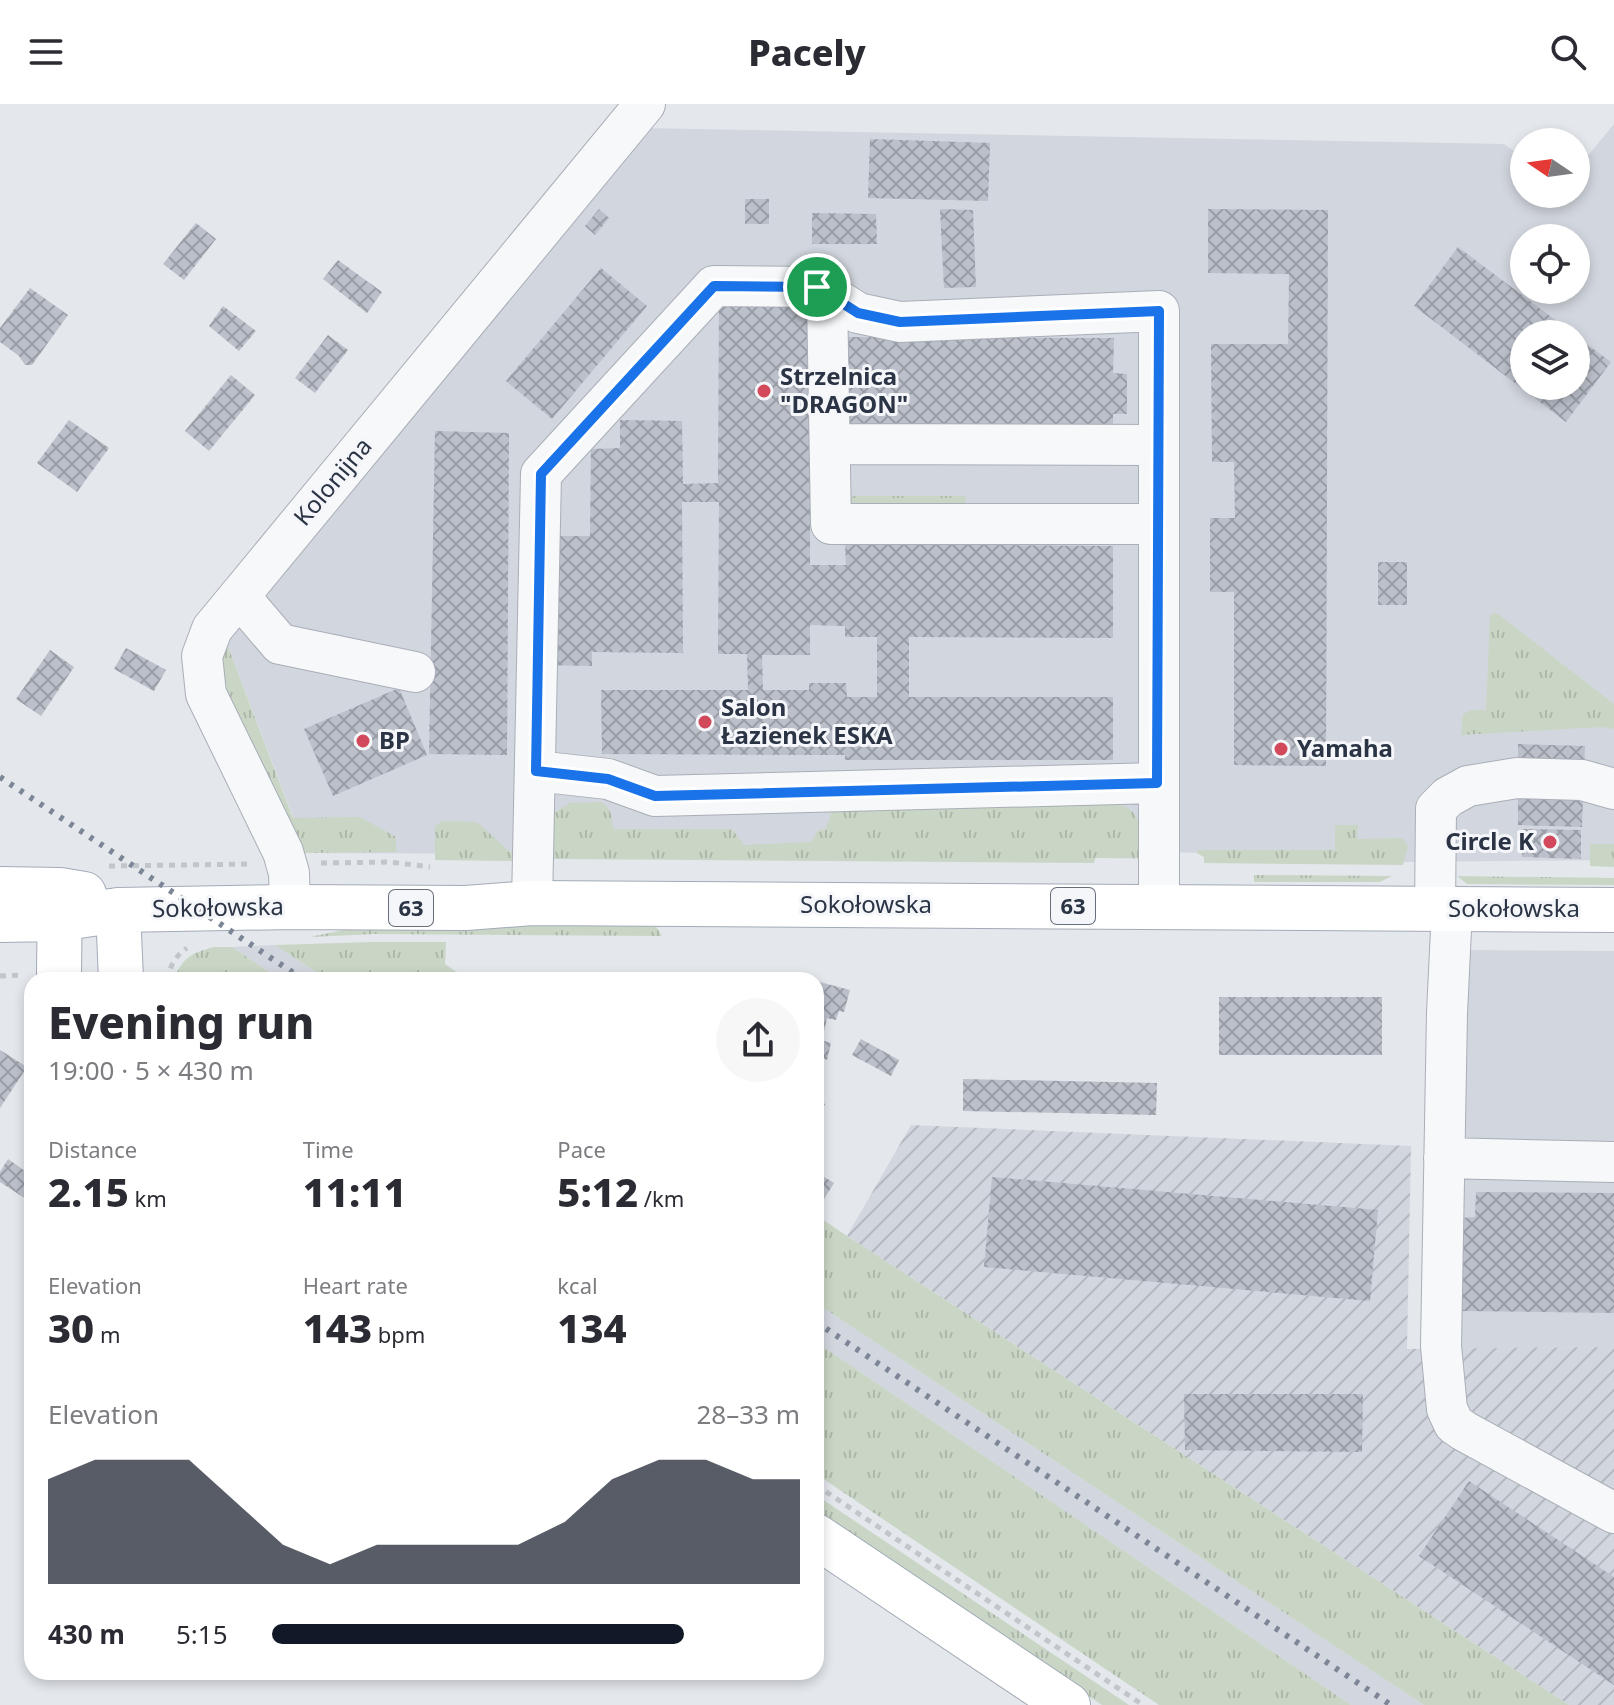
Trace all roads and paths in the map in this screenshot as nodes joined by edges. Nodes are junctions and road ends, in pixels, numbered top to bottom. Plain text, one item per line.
1 (645, 104) edge
2 (827, 295) junction
3 (830, 444) junction
4 (1158, 445) junction
5 (1158, 524) junction
6 (239, 596) junction
7 (415, 672) dead end
8 (536, 771) junction
9 (1157, 783) junction
10 (1614, 789) edge
11 (287, 864) junction
12 (104, 866) dead end
13 (442, 869) dead end
14 (0, 889) edge
15 (532, 903) junction
16 (60, 904) junction
17 (1159, 906) junction
18 (290, 907) junction
19 (1443, 908) junction
20 (118, 910) junction
21 (1614, 910) edge
22 (0, 920) edge
23 (170, 967) dead end
24 (47, 972) edge
25 (121, 972) edge
26 (169, 972) edge
27 (0, 976) edge
28 (24, 977) edge
29 (1444, 1158) junction
30 (1614, 1162) edge
31 (824, 1490) edge
32 (1614, 1513) edge
33 (824, 1541) edge
34 (1068, 1705) edge
35 (1143, 1705) edge

1 - 6 street, Kolonijna
2 - 3 street
2 - 4 street
2 - 8 street
3 - 4 street
3 - 5 street
4 - 5 street
5 - 9 street
6 - 7 street
6 - 11 street, Kolonijna
8 - 9 street
8 - 15 street
9 - 17 street
10 - 19 street
11 - 12 path
11 - 13 path
11 - 18 street, Kolonijna
14 - 16 main road, Sokołowska / 63
15 - 17 main road, Sokołowska / 63
15 - 18 main road, Sokołowska / 63
16 - 20 main road, Sokołowska / 63
16 - 22 main road, Sokołowska / 63
16 - 24 main road
17 - 19 main road, Sokołowska / 63
18 - 20 main road, Sokołowska / 63
19 - 21 main road, Sokołowska / 63
19 - 29 street
20 - 25 main road
23 - 26 path
27 - 28 path
29 - 30 street
29 - 32 street
31 - 35 path
33 - 34 main road

